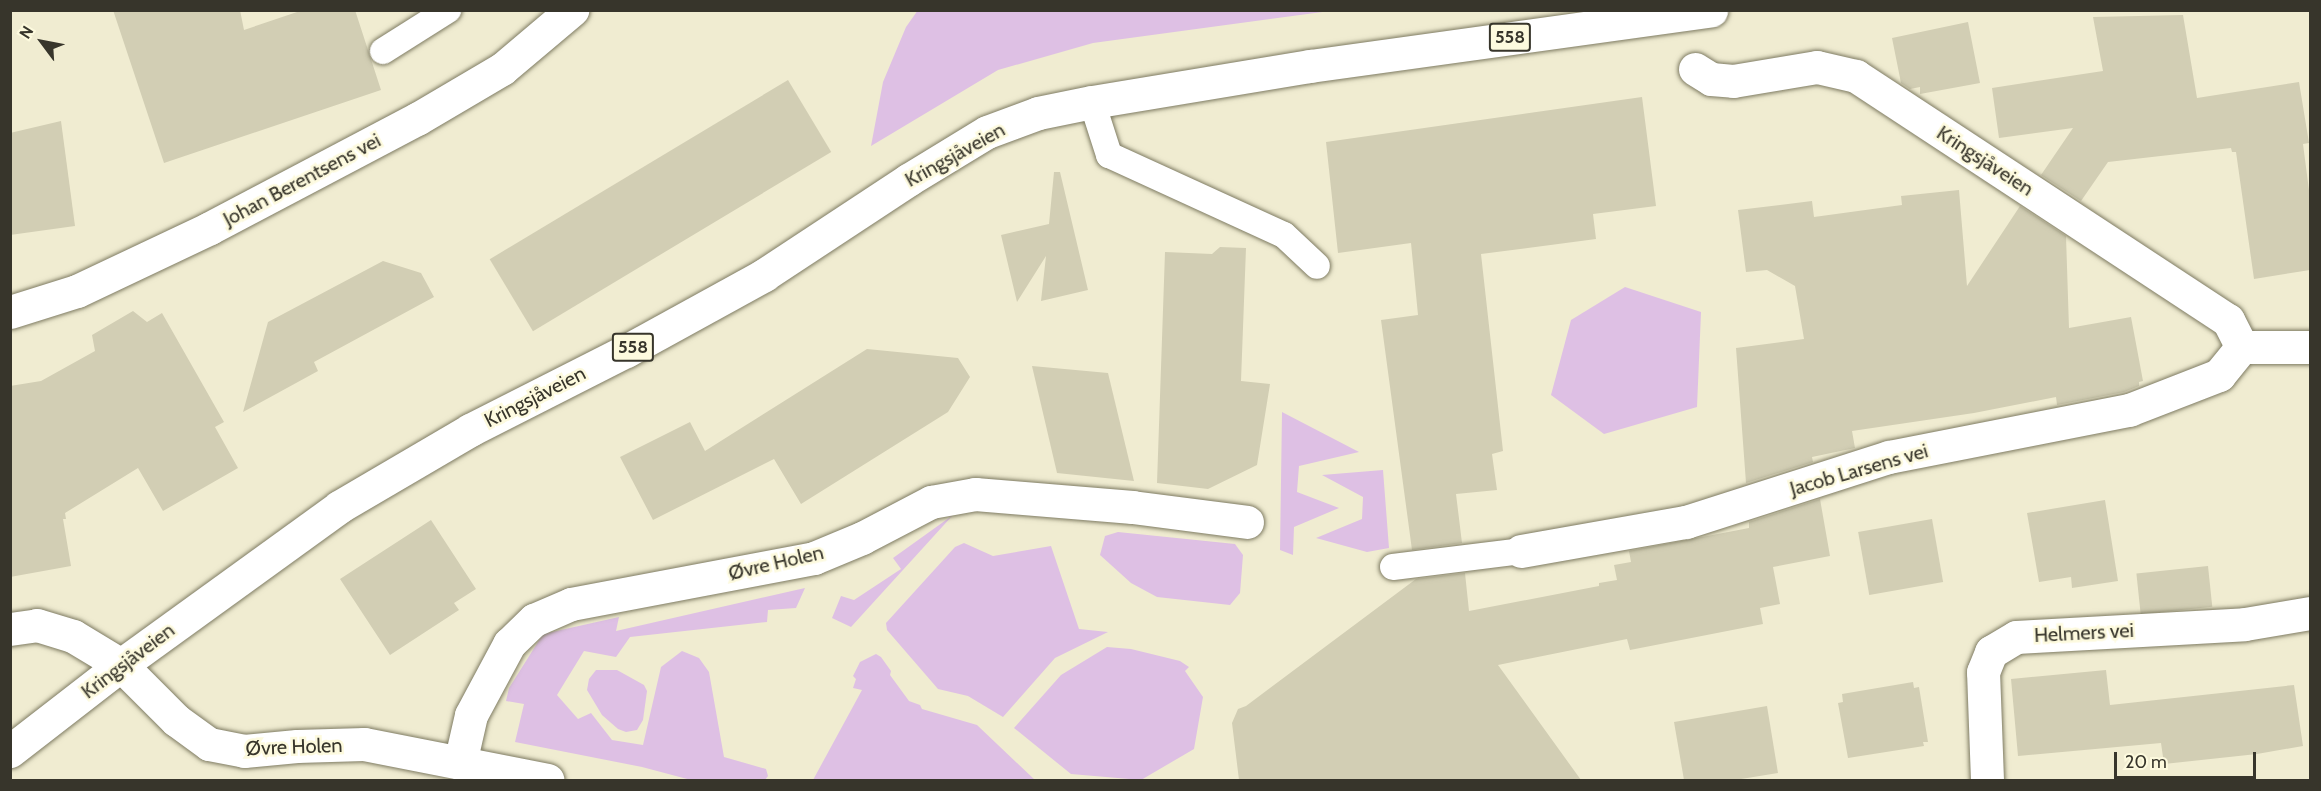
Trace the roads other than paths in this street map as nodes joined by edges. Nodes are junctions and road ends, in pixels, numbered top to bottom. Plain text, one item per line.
1 (447, 10) edge
2 (572, 10) edge
3 (1710, 10) edge
4 (383, 51) dead end
5 (1695, 69) dead end
6 (1092, 102) junction
7 (1317, 266) dead end
8 (10, 312) edge
9 (2242, 347) junction
10 (2310, 347) edge
11 (1246, 522) dead end
12 (1521, 551) joint
13 (1393, 567) dead end
14 (2310, 613) edge
15 (10, 629) edge
16 (121, 665) junction
17 (10, 751) edge
18 (460, 763) junction
19 (547, 780) edge
20 (1987, 780) edge

1 - 4 lane
2 - 8 street, Johan Berentsens vei
3 - 6 street, Kringsjåveien / 558
5 - 9 street, Kringsjåveien
6 - 7 lane
6 - 16 street, Kringsjåveien / 558
9 - 10 street
9 - 12 street, Jacob Larsens vei
11 - 18 street, Øvre Holen
12 - 13 lane, Jacob Larsens vei
14 - 20 street, Helmers vei
15 - 16 street, Øvre Holen
16 - 17 street, Kringsjåveien / 558
16 - 18 street, Øvre Holen
18 - 19 street, Øvre Holen

